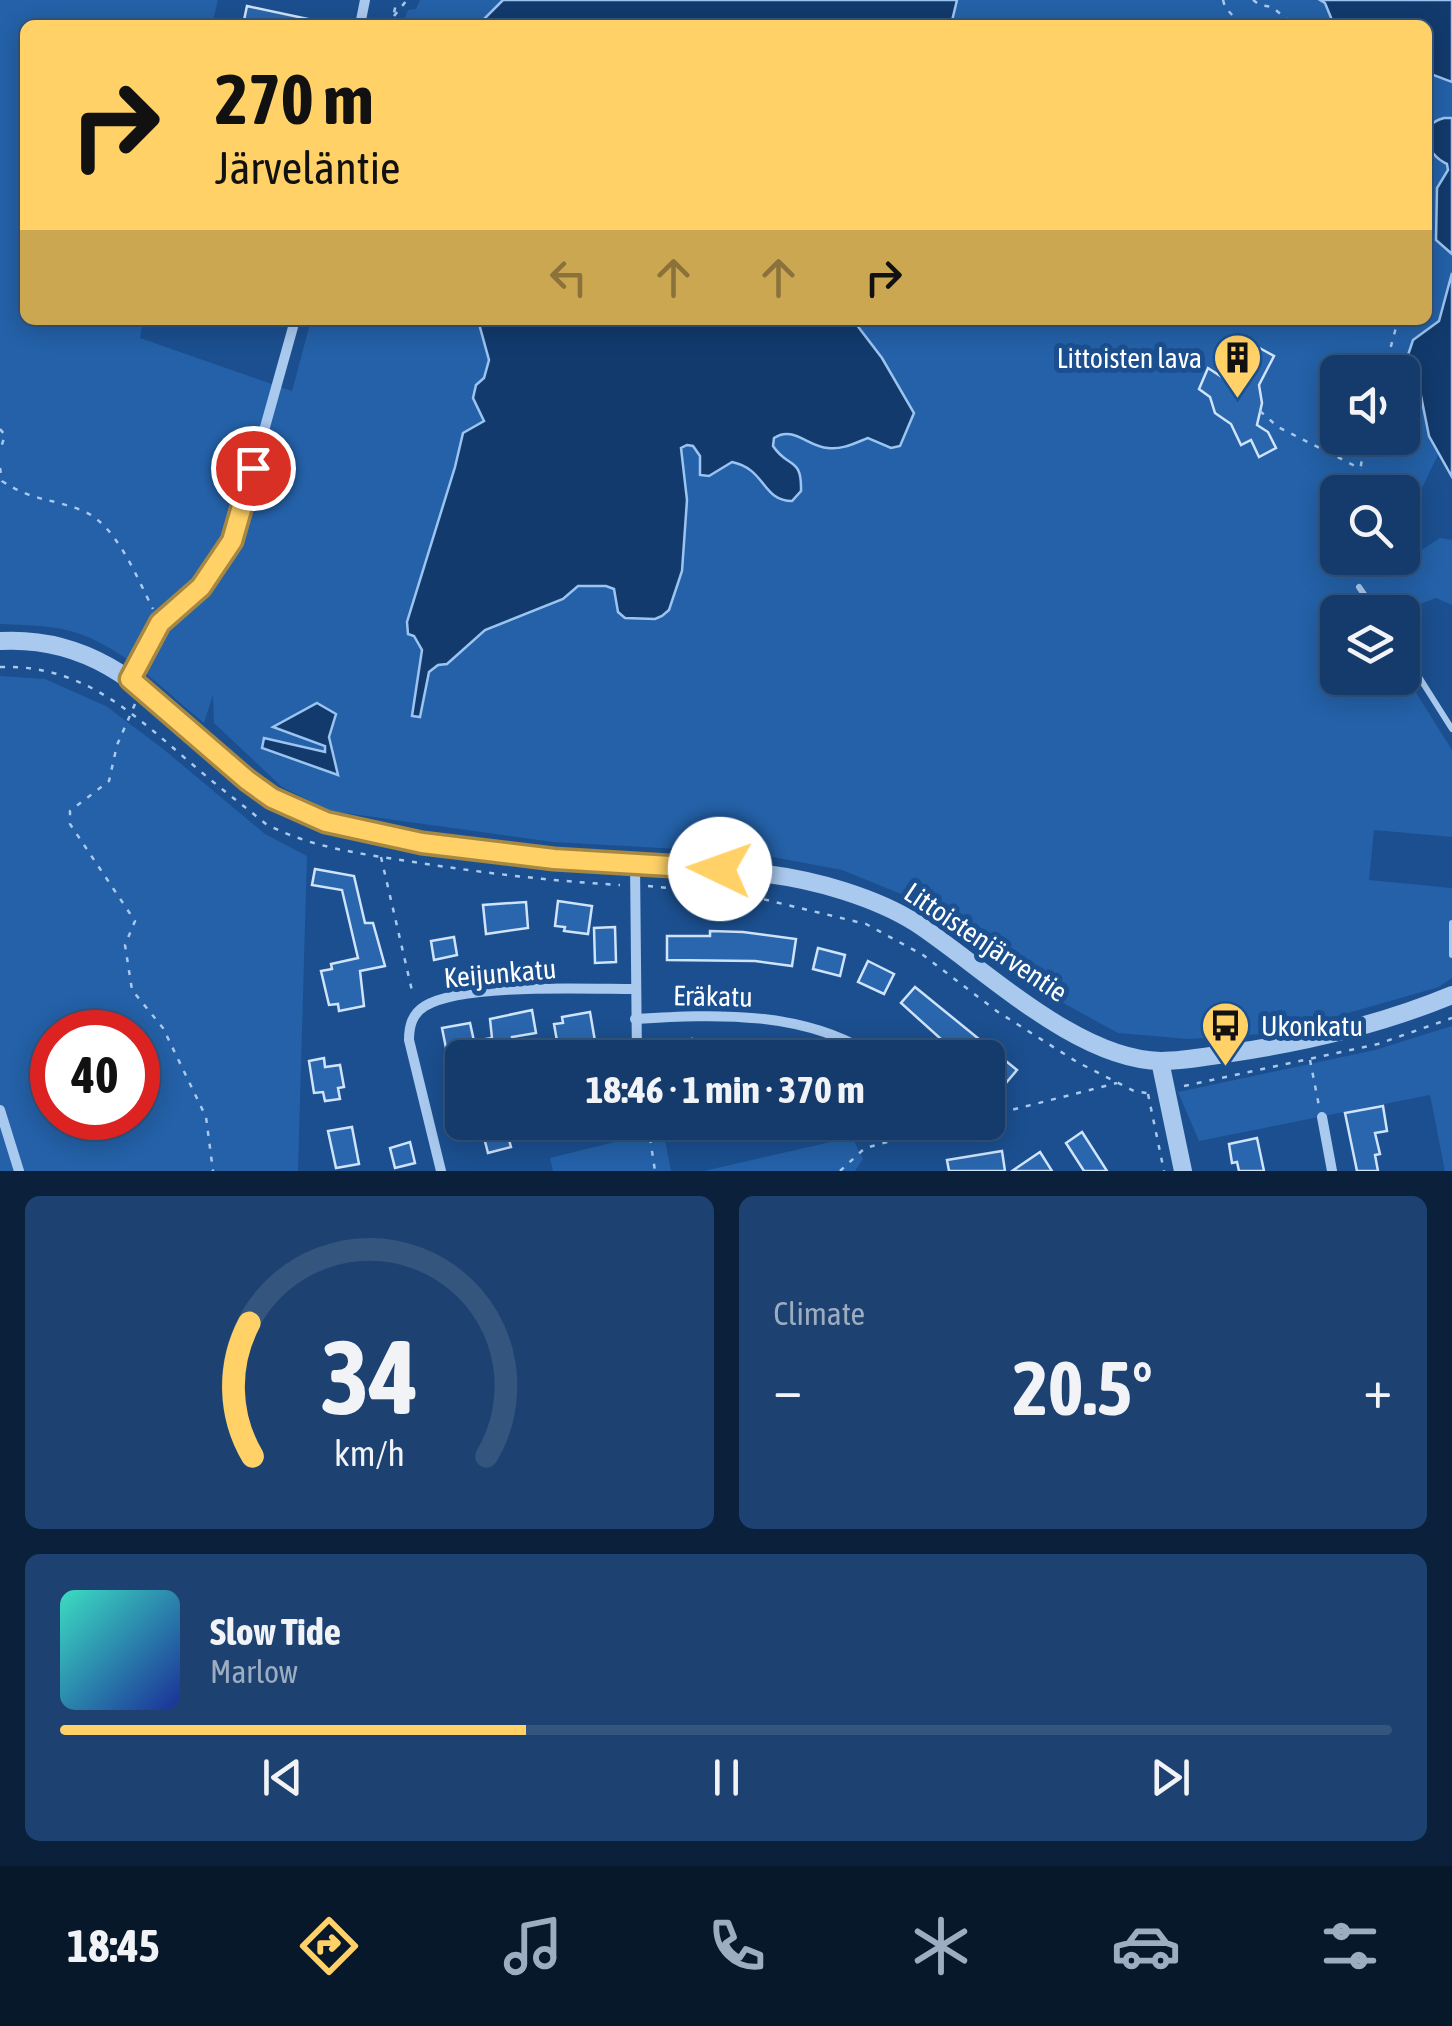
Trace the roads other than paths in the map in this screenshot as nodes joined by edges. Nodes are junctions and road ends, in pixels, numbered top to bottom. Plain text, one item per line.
1 (294, 325) edge
2 (1359, 587) road end
3 (1364, 595) edge
4 (0, 640) edge
5 (1420, 678) edge
6 (130, 679) junction
7 (1452, 729) edge
8 (635, 864) junction
9 (1452, 923) edge
10 (1452, 954) edge
11 (636, 989) junction
12 (1452, 995) edge
13 (635, 1019) junction
14 (636, 1040) edge
15 (844, 1040) edge
16 (1160, 1061) junction
17 (0, 1110) edge
18 (1322, 1117) road end
19 (18, 1171) edge
20 (442, 1171) edge
21 (1183, 1171) edge
22 (1332, 1171) edge

1 - 6 street
2 - 3 lane
4 - 6 street, Littoistenjärventie
5 - 7 lane
6 - 8 street, Littoistenjärventie
8 - 11 street, Eräkatu
8 - 16 street, Littoistenjärventie
9 - 10 lane
11 - 13 street, Eräkatu
11 - 20 street, Keijunkatu
12 - 16 street, Littoistenjärventie
13 - 14 street
13 - 15 street, Eräkatu
16 - 21 street
17 - 19 street
18 - 22 street

